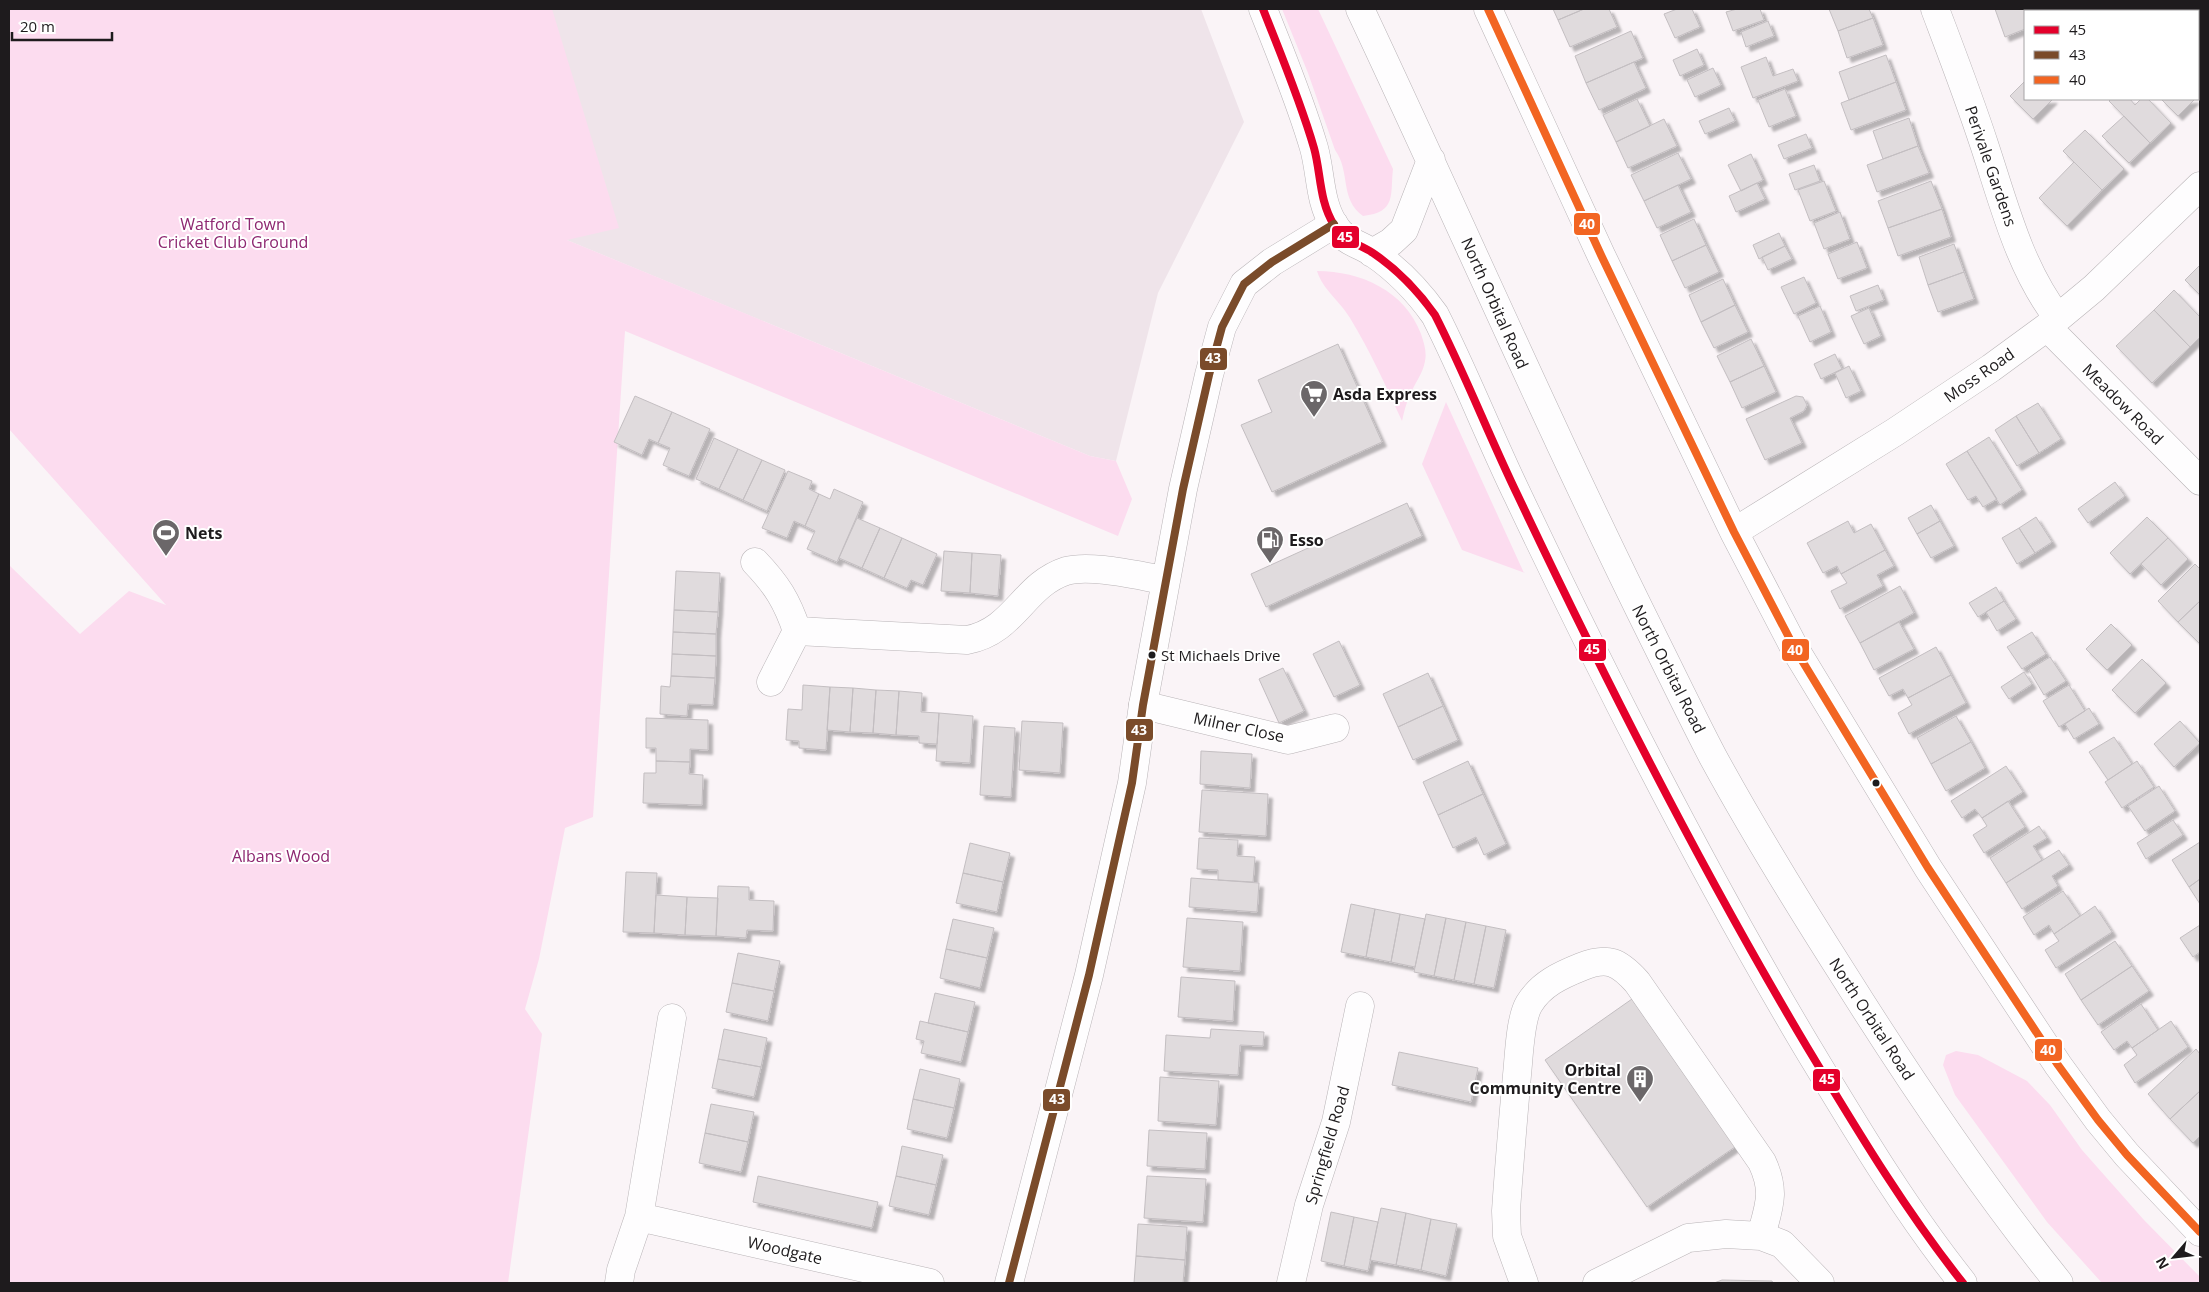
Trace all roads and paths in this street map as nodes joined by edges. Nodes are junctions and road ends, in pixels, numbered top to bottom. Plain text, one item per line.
1 (1263, 9) edge
2 (1360, 9) edge
3 (1488, 9) edge
4 (1935, 9) edge
5 (1432, 160) junction
6 (2200, 186) edge
7 (1334, 224) junction
8 (1372, 252) junction
9 (2052, 322) junction
10 (2200, 480) edge
11 (1734, 532) junction
12 (755, 562) dead end
13 (1166, 580) junction
14 (797, 631) junction
15 (771, 682) dead end
16 (1143, 705) junction
17 (1335, 728) dead end
18 (1360, 1006) dead end
19 (672, 1018) dead end
20 (640, 1217) junction
21 (2200, 1232) edge
22 (1761, 1236) junction
23 (619, 1283) edge
24 (930, 1283) edge
25 (1008, 1283) edge
26 (1290, 1283) edge
27 (1524, 1283) edge
28 (1597, 1283) edge
29 (1820, 1283) edge
30 (1963, 1283) edge
31 (2059, 1283) edge

1 - 7 main road
2 - 5 main road, North Orbital Road
3 - 11 main road
4 - 9 main road, Perivale Gardens
5 - 8 main road
5 - 31 main road, North Orbital Road
6 - 9 main road, Moss Road
7 - 8 main road
7 - 13 main road
8 - 30 main road
9 - 10 main road, Meadow Road
9 - 11 main road, Moss Road
11 - 21 main road
12 - 14 main road
13 - 14 main road
13 - 16 main road
14 - 15 main road
16 - 17 main road, Milner Close
16 - 25 main road
18 - 26 main road, Springfield Road
19 - 20 main road
20 - 23 main road
20 - 24 main road, Woodgate
22 - 27 main road
22 - 28 main road
22 - 29 main road

